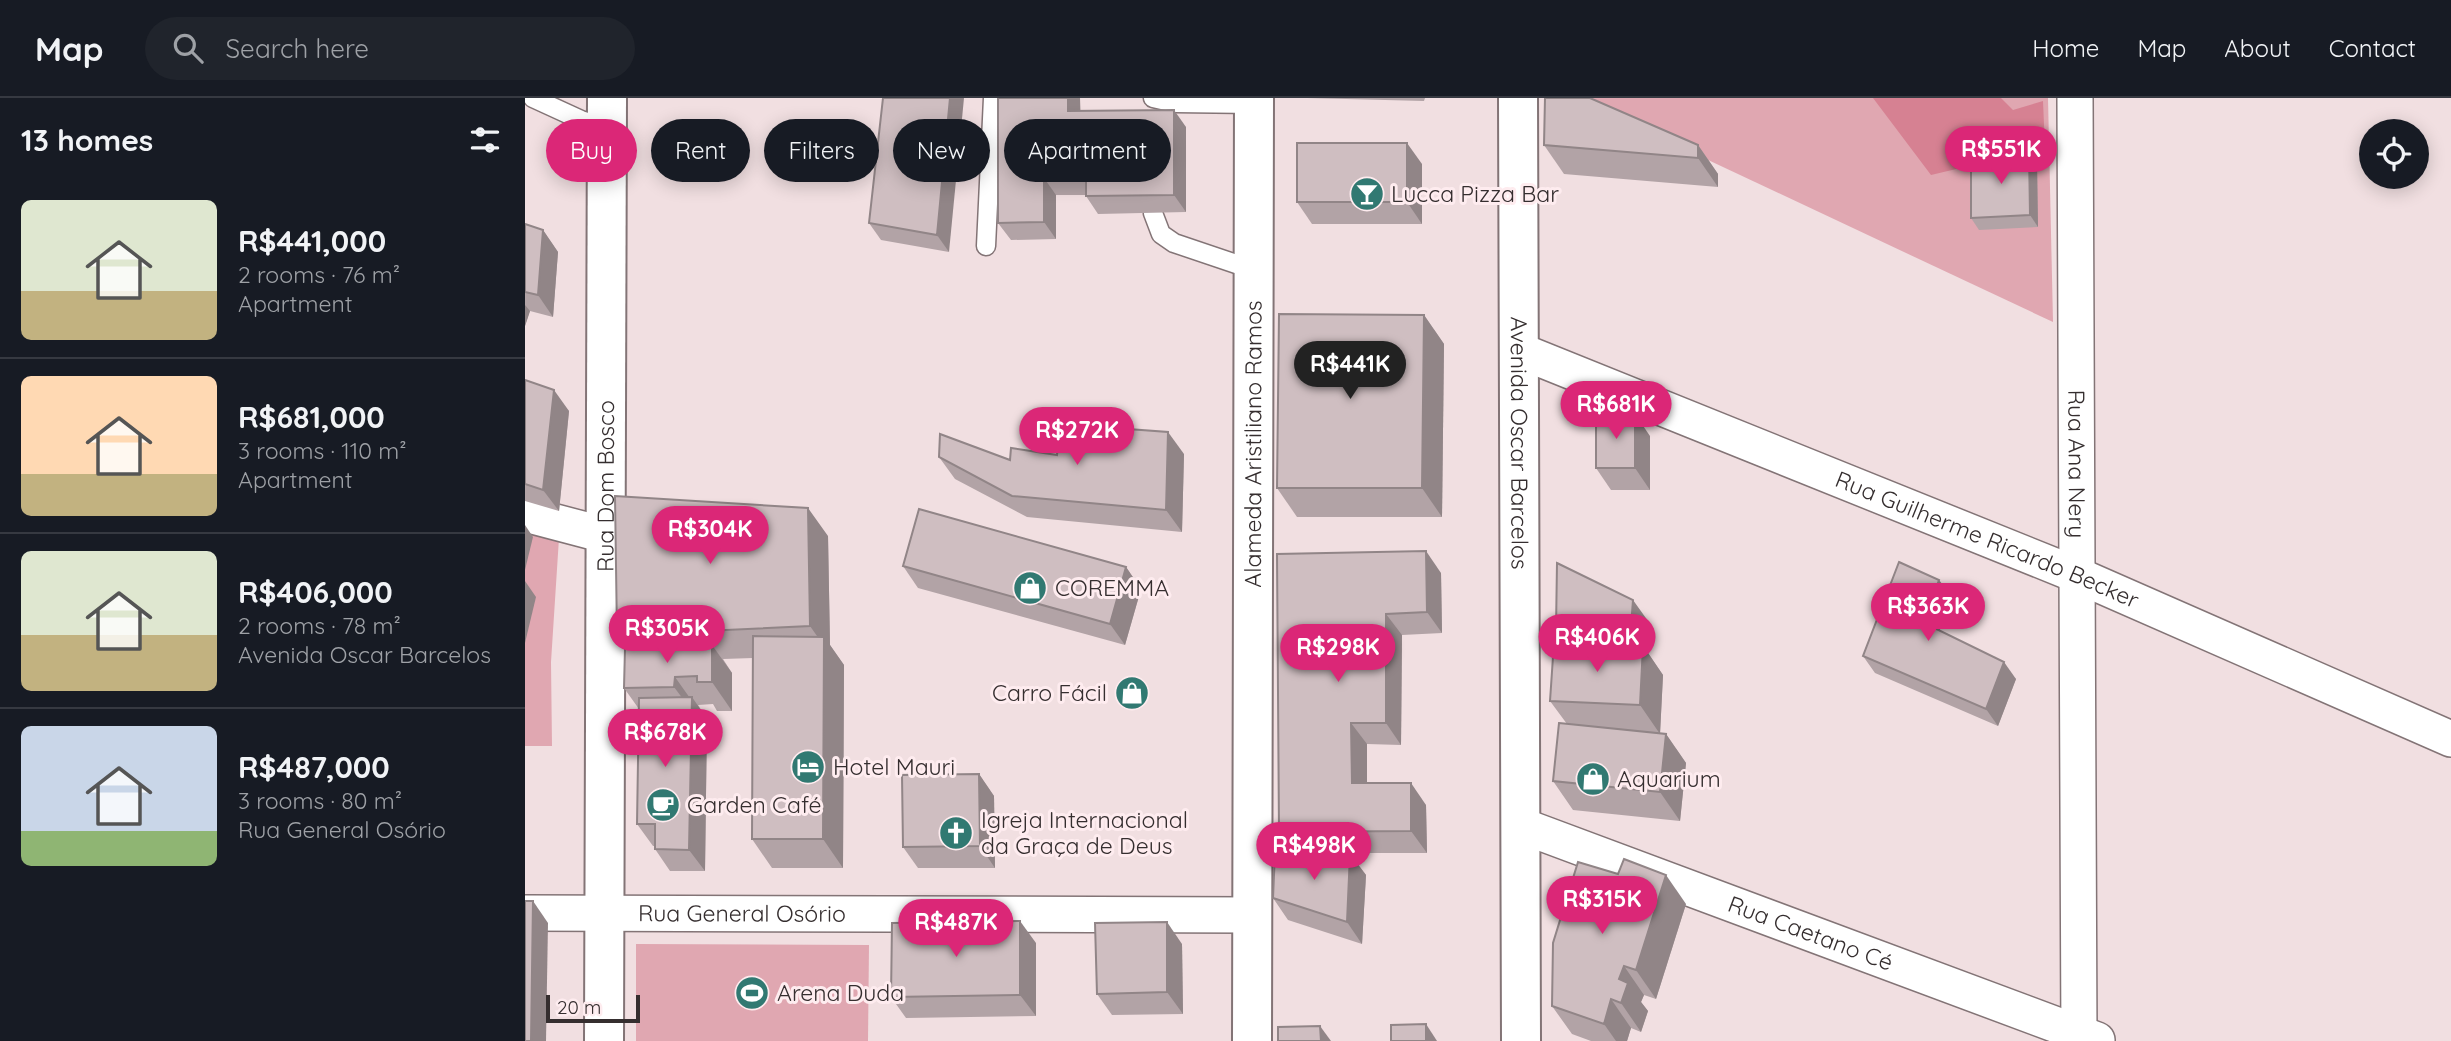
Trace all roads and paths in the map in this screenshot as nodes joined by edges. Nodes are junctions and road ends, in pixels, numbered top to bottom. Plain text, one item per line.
1 (533, 98) edge
2 (993, 98) edge
3 (1153, 98) edge
4 (1518, 98) edge
5 (2075, 98) edge
6 (1254, 101) edge
7 (607, 113) edge
8 (1153, 118) edge
9 (1153, 213) edge
10 (986, 246) dead end
11 (1254, 270) junction
12 (1518, 351) junction
13 (525, 514) edge
14 (605, 535) junction
15 (2077, 575) junction
16 (2451, 738) edge
17 (1520, 825) junction
18 (525, 913) edge
19 (604, 914) junction
20 (1253, 915) junction
21 (2086, 1038) edge
22 (604, 1041) edge
23 (1252, 1041) edge
24 (1521, 1041) edge

1 - 7 lane
2 - 10 lane
3 - 6 lane
3 - 8 lane
4 - 12 main road, Avenida Oscar Barcelos
5 - 15 street, Rua Ana Nery
6 - 11 main road, Alameda Aristiliano Ramos
7 - 14 main road, Rua Dom Bosco
9 - 11 lane
11 - 20 main road, Alameda Aristiliano Ramos
12 - 15 street, Rua Guilherme Ricardo Becker
12 - 17 main road, Avenida Oscar Barcelos
13 - 14 street
14 - 19 main road, Rua Dom Bosco
15 - 16 street, Rua Guilherme Ricardo Becker
15 - 21 street, Rua Ana Nery
17 - 21 street, Rua Caetano Cé
17 - 24 main road, Avenida Oscar Barcelos
18 - 19 street, Rua General Osório
19 - 20 street, Rua General Osório
19 - 22 main road, Rua Dom Bosco
20 - 23 main road, Alameda Aristiliano Ramos

